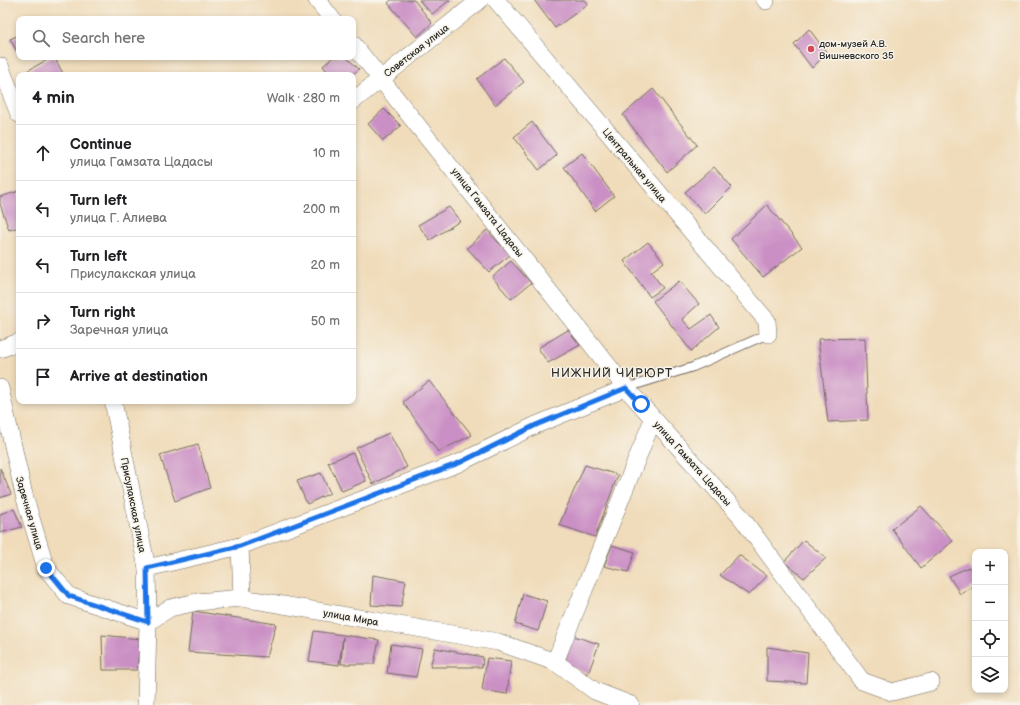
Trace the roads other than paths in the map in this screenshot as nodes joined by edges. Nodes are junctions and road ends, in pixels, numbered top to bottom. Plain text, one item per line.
1 (317, 0) edge
2 (480, 0) edge
3 (496, 0) edge
4 (330, 16) edge
5 (356, 48) edge
6 (0, 66) edge
7 (381, 78) junction
8 (356, 99) edge
9 (16, 106) edge
10 (768, 334) joint
11 (16, 343) edge
12 (0, 349) edge
13 (0, 388) edge
14 (626, 388) junction
15 (114, 404) edge
16 (653, 420) junction
17 (240, 546) junction
18 (147, 568) junction
19 (242, 598) junction
20 (148, 622) junction
21 (556, 662) junction
22 (931, 682) dead end
23 (146, 705) edge
24 (631, 705) edge

1 - 4 street
2 - 7 street, Советская улица
3 - 10 street, Центральная улица
5 - 7 street, улица Гамзата Цадасы
6 - 9 street
7 - 8 street, Советская улица
7 - 14 street, улица Гамзата Цадасы
10 - 14 lane
11 - 12 street
13 - 20 street, Заречная улица
14 - 16 street, улица Гамзата Цадасы
14 - 17 street
15 - 18 street, Присулакская улица
16 - 21 street
16 - 22 street, улица Гамзата Цадасы
17 - 18 street
17 - 19 street
18 - 20 street, Присулакская улица
19 - 20 street, улица Мира
19 - 21 street, улица Мира
20 - 23 street, Присулакская улица
21 - 24 street, улица Мира

